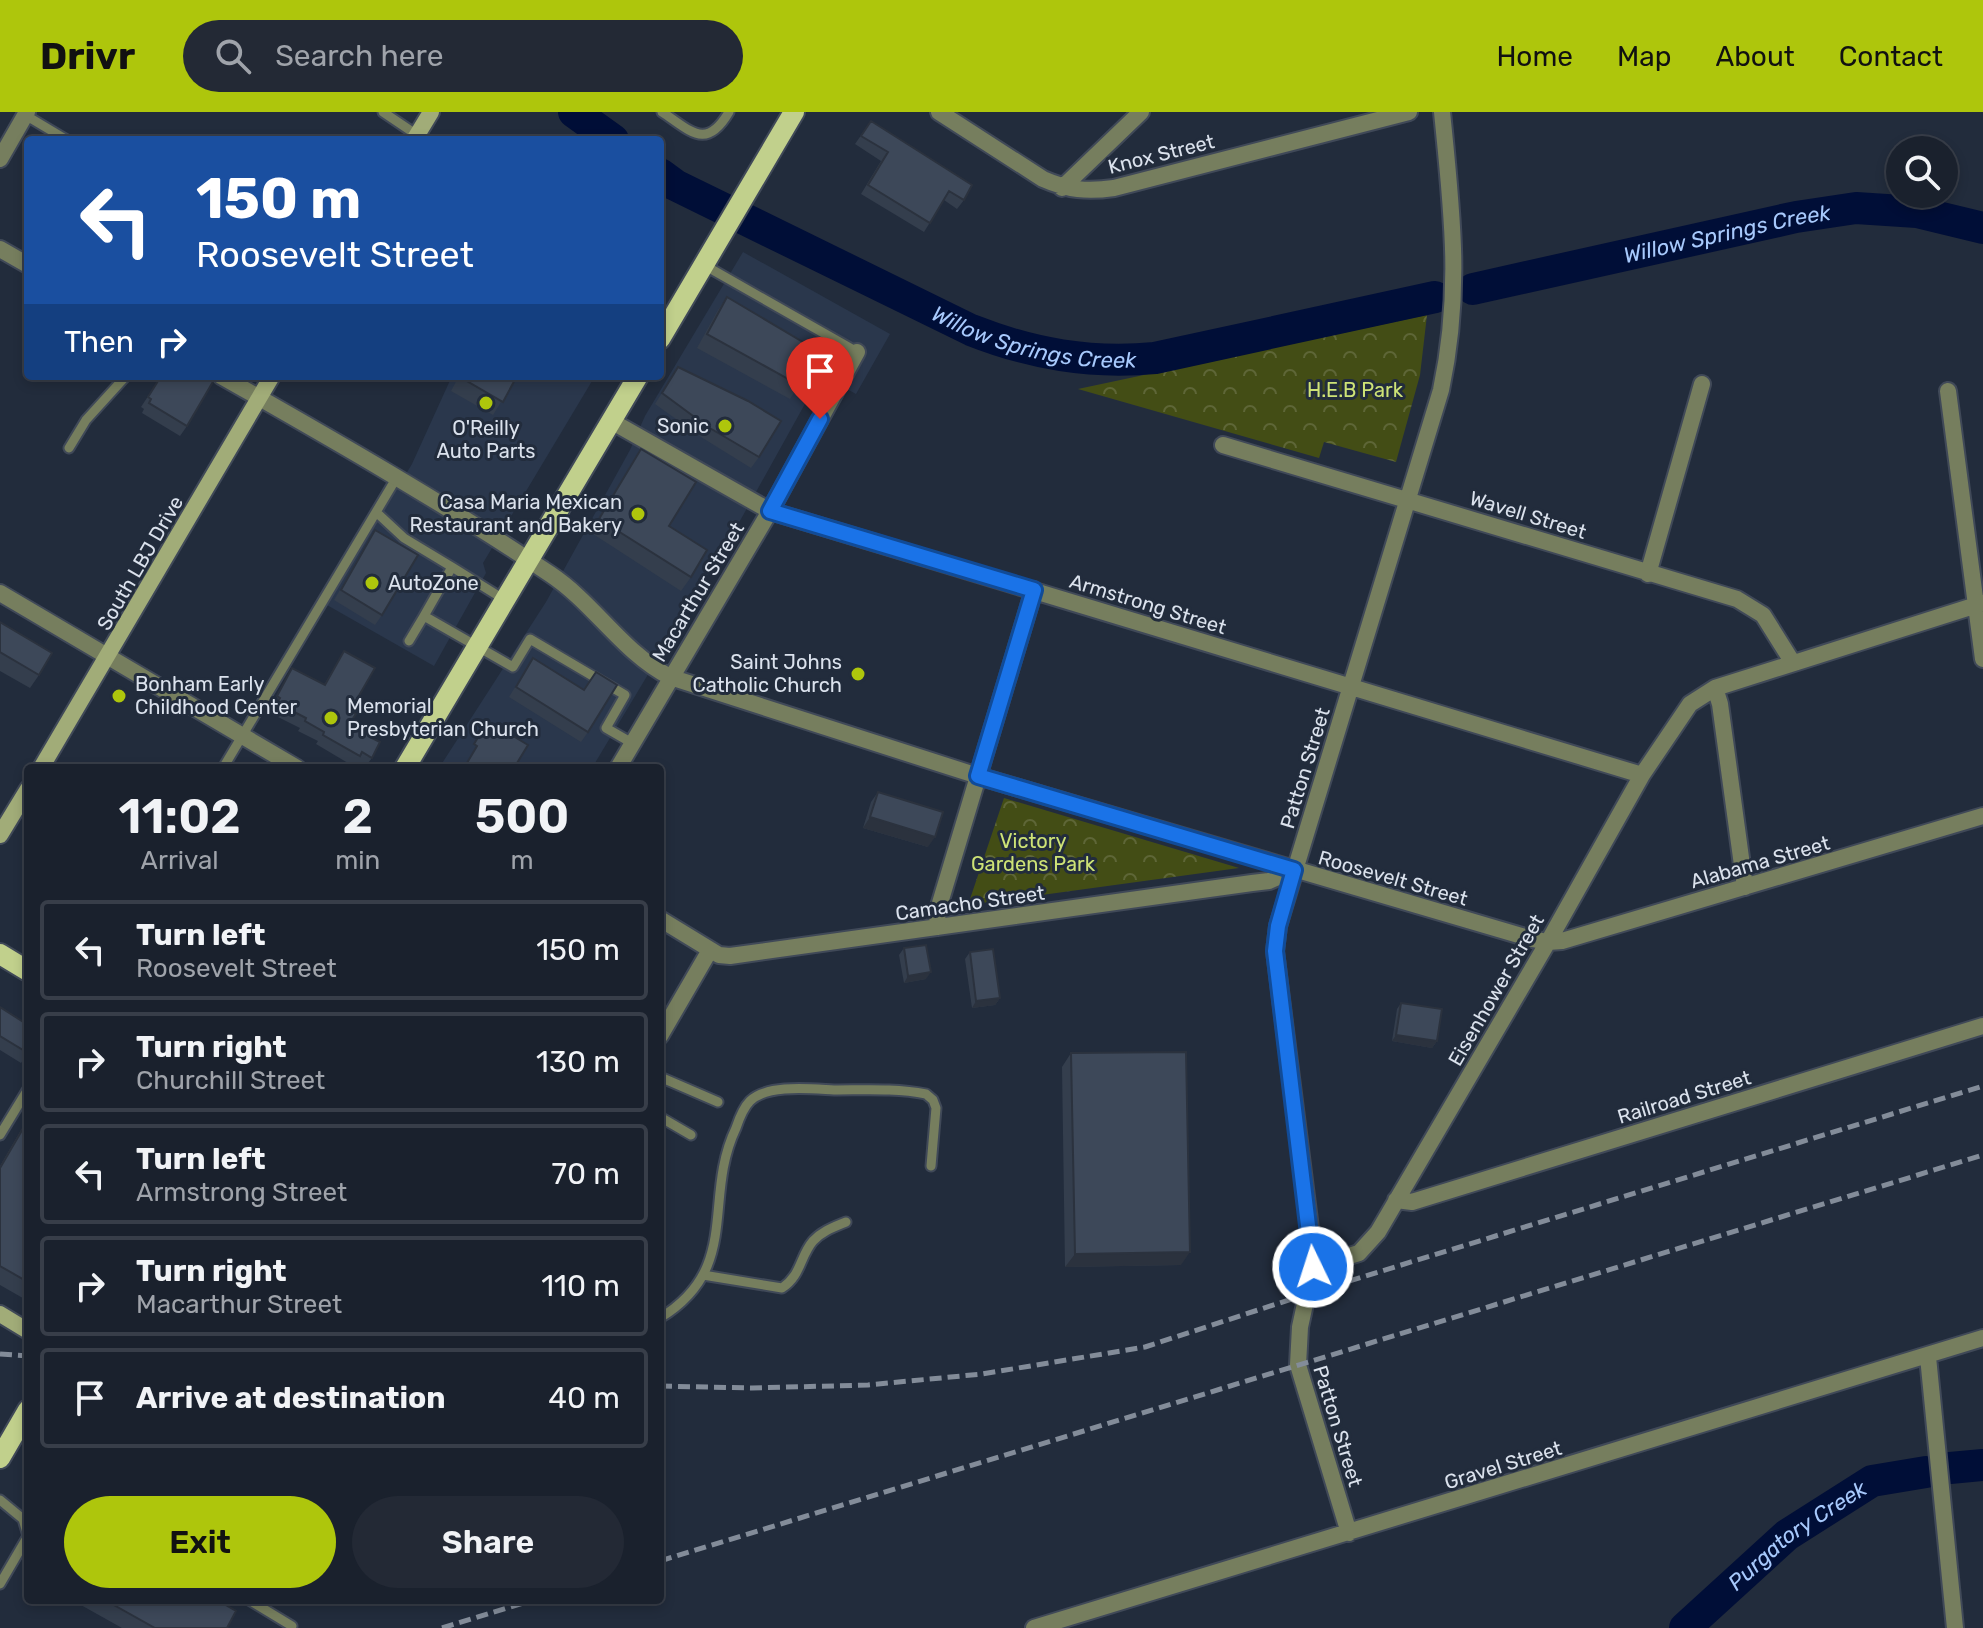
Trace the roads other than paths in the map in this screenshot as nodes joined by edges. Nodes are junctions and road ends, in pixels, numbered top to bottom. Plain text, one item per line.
1 (383, 112) edge
2 (431, 112) edge
3 (662, 112) edge
4 (729, 112) edge
5 (794, 112) edge
6 (939, 112) edge
7 (1141, 112) edge
8 (1409, 112) edge
9 (1442, 112) edge
10 (26, 114) edge
11 (61, 136) edge
12 (413, 136) edge
13 (417, 136) edge
14 (0, 159) edge
15 (1062, 188) junction
16 (0, 249) edge
17 (24, 263) edge
18 (704, 265) junction
19 (664, 332) edge
20 (857, 352) joint
21 (122, 380) edge
22 (228, 380) edge
23 (270, 380) edge
24 (636, 380) edge
25 (1702, 384) dead end
26 (1948, 391) dead end
27 (259, 398) junction
28 (611, 421) junction
29 (1223, 445) dead end
30 (69, 448) dead end
31 (397, 477) junction
32 (1408, 498) junction
33 (770, 511) junction
34 (376, 512) junction
35 (529, 561) junction
36 (452, 567) junction
37 (1648, 574) junction
38 (1034, 590) junction
39 (0, 593) edge
40 (505, 600) junction
41 (1979, 604) edge
42 (424, 616) junction
43 (409, 641) dead end
44 (478, 646) junction
45 (109, 657) junction
46 (1983, 659) edge
47 (1793, 663) junction
48 (670, 677) junction
49 (1351, 687) junction
50 (1715, 688) junction
51 (242, 735) junction
52 (632, 743) junction
53 (43, 764) edge
54 (225, 764) edge
55 (290, 764) edge
56 (407, 764) edge
57 (620, 764) edge
58 (1642, 775) junction
59 (978, 776) junction
60 (24, 796) edge
61 (1983, 816) edge
62 (0, 835) edge
63 (1294, 870) junction
64 (1745, 887) junction
65 (664, 921) edge
66 (938, 927) junction
67 (1548, 942) junction
68 (710, 950) junction
69 (0, 954) edge
70 (24, 969) edge
71 (1983, 1026) edge
72 (664, 1029) edge
73 (664, 1079) edge
74 (24, 1096) edge
75 (718, 1102) dead end
76 (664, 1119) edge
77 (0, 1135) edge
78 (691, 1135) dead end
79 (931, 1166) dead end
80 (1396, 1200) junction
81 (846, 1222) dead end
82 (1313, 1267) junction
83 (703, 1275) junction
84 (0, 1314) edge
85 (664, 1316) edge
86 (24, 1329) edge
87 (1983, 1338) edge
88 (1928, 1357) junction
89 (22, 1431) edge
90 (0, 1458) edge
91 (0, 1500) edge
92 (24, 1522) edge
93 (1349, 1533) junction
94 (24, 1543) edge
95 (0, 1584) edge
96 (256, 1604) edge
97 (292, 1626) edge
98 (1034, 1628) edge
99 (1955, 1628) edge

1 - 12 lane
2 - 13 street
3 - 4 lane
5 - 18 main road
6 - 15 street, Knox Street
7 - 15 street
8 - 15 street, Knox Street
9 - 32 street, Patton Street
10 - 11 lane
10 - 14 street
16 - 17 street
18 - 19 main road
18 - 20 lane
20 - 33 street, Macarthur Street
21 - 30 lane
22 - 27 street, Roosevelt Street
23 - 27 street, South LBJ Drive
24 - 28 main road
25 - 37 street
26 - 41 street
27 - 31 street, Roosevelt Street
27 - 45 street, South LBJ Drive
28 - 33 street, Armstrong Street
28 - 35 main road
29 - 32 street, Wavell Street
31 - 34 lane
31 - 35 street, Roosevelt Street
32 - 37 street, Wavell Street
32 - 49 street, Patton Street
33 - 38 street, Armstrong Street
33 - 48 street, Macarthur Street
34 - 36 lane
34 - 51 lane
35 - 40 main road
35 - 48 street, Roosevelt Street
36 - 40 lane
36 - 42 lane
37 - 47 street, Wavell Street
38 - 49 street, Armstrong Street
38 - 59 street
39 - 45 street
40 - 44 main road
41 - 46 street
41 - 47 street
42 - 43 lane
42 - 44 lane
44 - 52 lane
44 - 56 main road
45 - 51 street
45 - 53 street, South LBJ Drive
47 - 50 street
48 - 52 street, Macarthur Street
48 - 59 street, Roosevelt Street
49 - 58 street, Armstrong Street
49 - 63 street, Patton Street
50 - 58 street, Eisenhower Street
50 - 64 street
51 - 54 lane
51 - 55 street
52 - 57 street, Macarthur Street
58 - 67 street, Eisenhower Street
59 - 63 street, Roosevelt Street
59 - 66 street
60 - 62 street
61 - 64 street, Alabama Street
63 - 66 street, Camacho Street
63 - 67 street, Roosevelt Street
63 - 82 street, Patton Street
64 - 67 street, Alabama Street
65 - 68 street, Camacho Street
66 - 68 street, Camacho Street
67 - 80 street, Eisenhower Street
68 - 72 street
69 - 70 main road
71 - 80 street, Railroad Street
73 - 75 lane
74 - 77 lane
76 - 78 lane
79 - 83 lane
80 - 82 street, Eisenhower Street
81 - 83 lane
82 - 93 street, Patton Street
83 - 85 lane
84 - 86 street
87 - 88 street, Gravel Street
88 - 93 street, Gravel Street
88 - 99 street
89 - 90 main road
91 - 92 lane
93 - 98 street, Gravel Street
94 - 95 lane
96 - 97 lane

